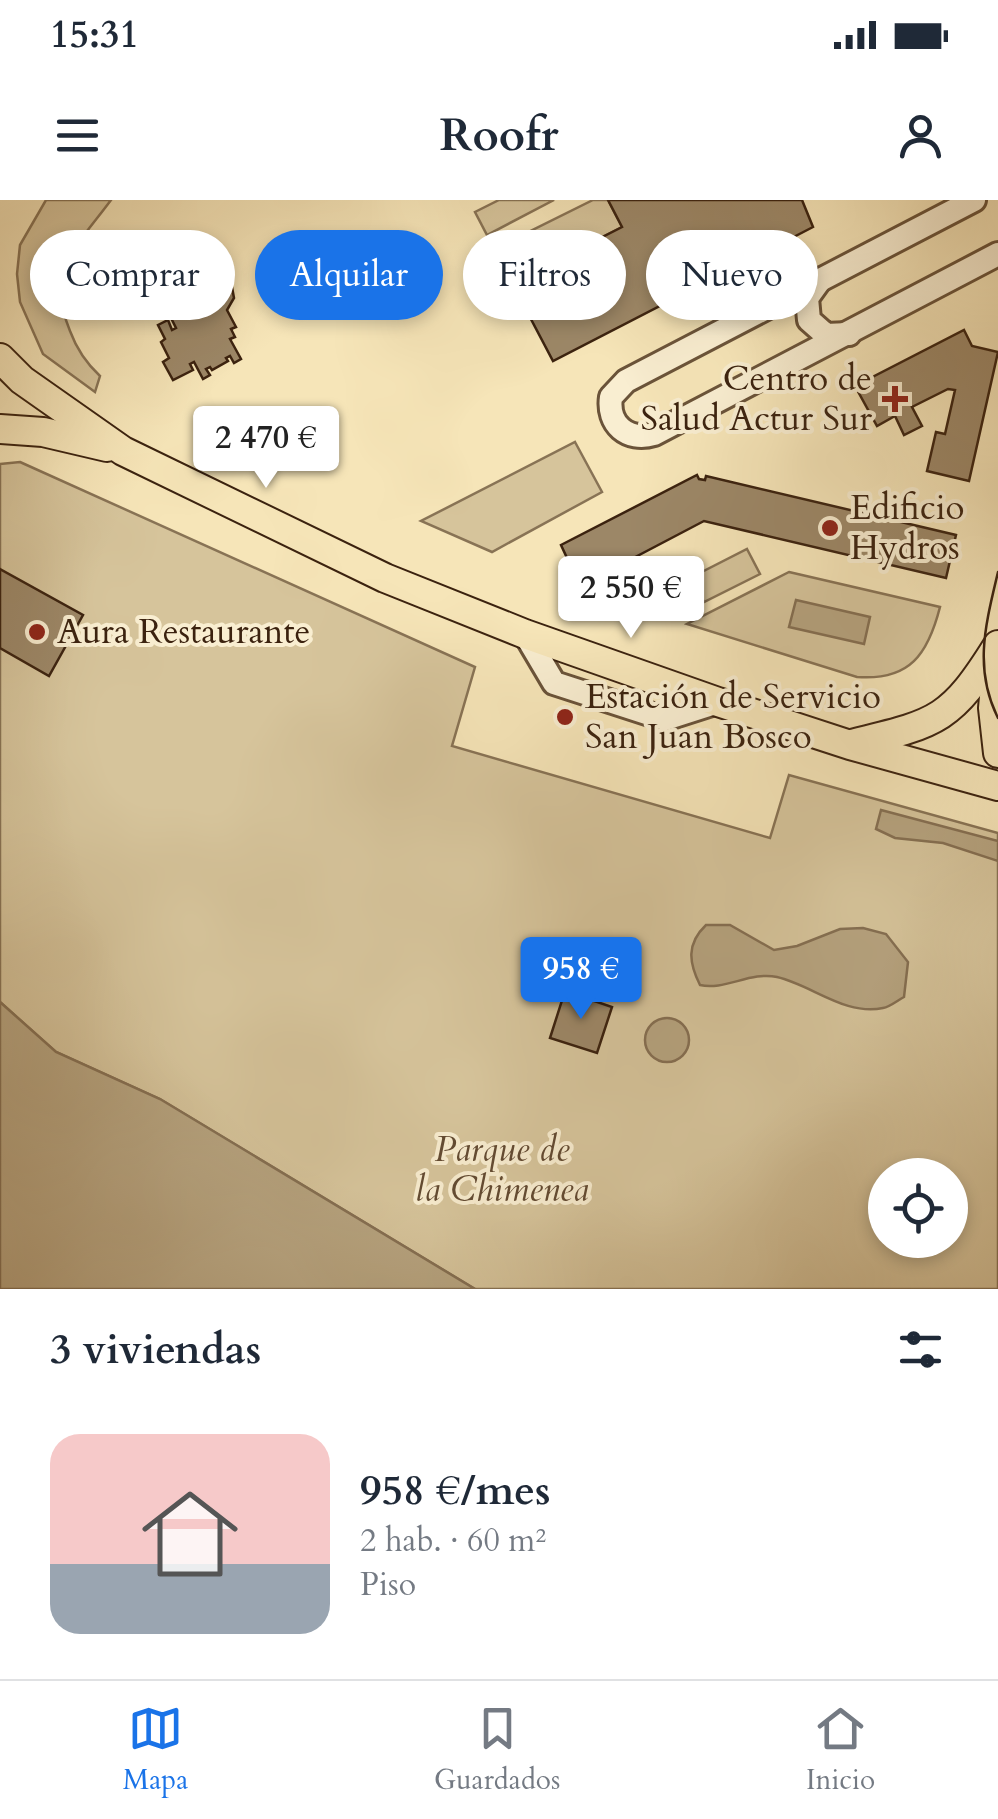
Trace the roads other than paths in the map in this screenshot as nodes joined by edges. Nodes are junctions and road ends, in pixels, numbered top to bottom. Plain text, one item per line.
1 (974, 200) edge
2 (982, 200) edge
3 (998, 206) edge
4 (998, 254) edge
5 (820, 280) joint
6 (743, 320) edge
7 (808, 320) edge
8 (848, 334) junction
9 (0, 358) edge
10 (799, 359) junction
11 (0, 429) edge
12 (123, 451) junction
13 (998, 645) edge
14 (998, 654) edge
15 (850, 745) junction
16 (998, 753) edge
17 (998, 786) edge

1 - 5 lane
2 - 3 lane
4 - 8 lane
5 - 8 lane
6 - 10 lane
7 - 10 lane
8 - 10 lane
9 - 12 main road
11 - 12 main road
12 - 15 main road
13 - 15 main road
14 - 16 main road
15 - 17 main road

